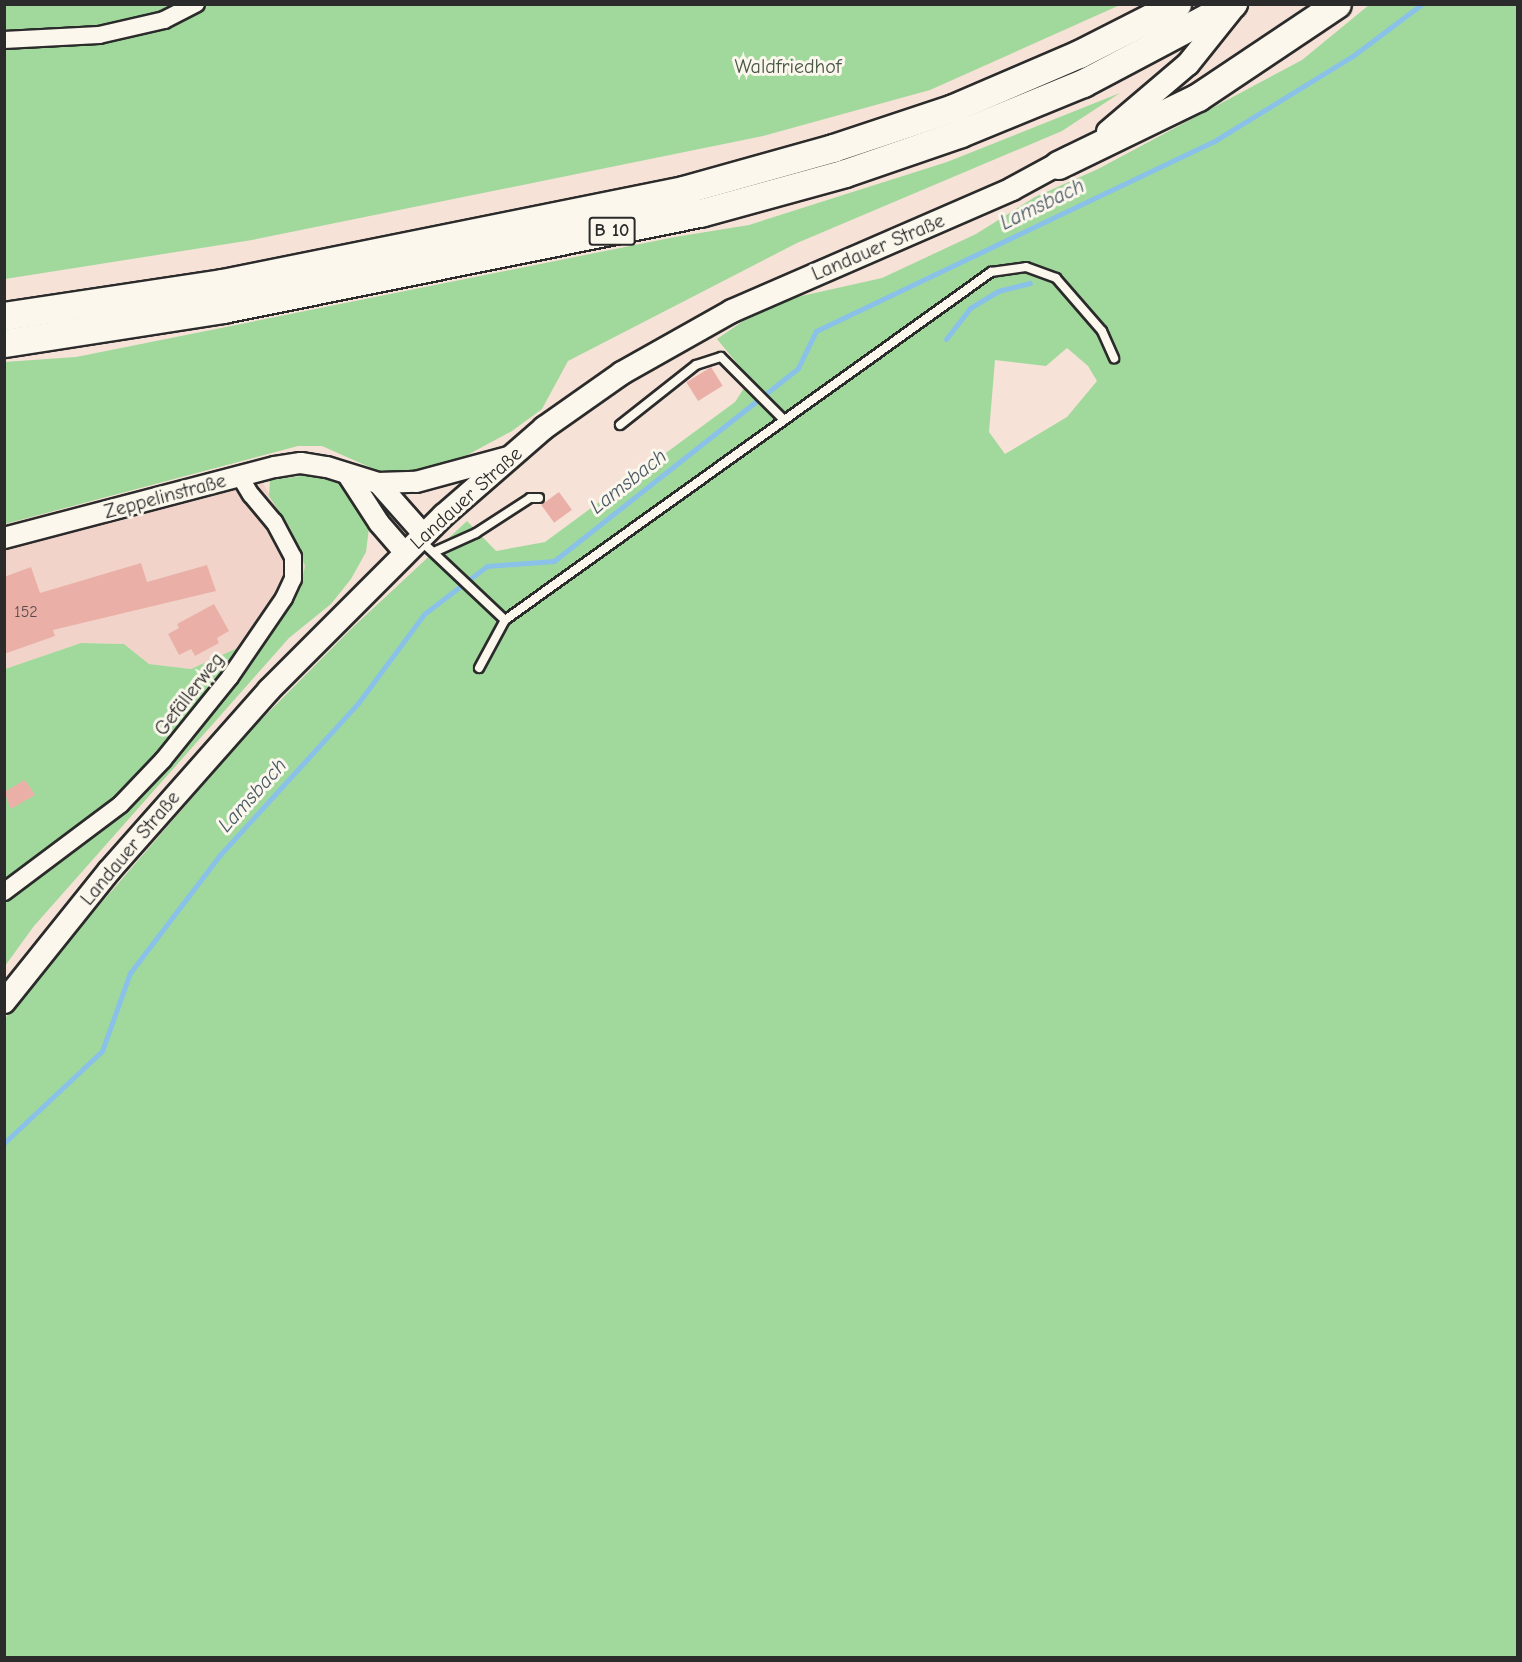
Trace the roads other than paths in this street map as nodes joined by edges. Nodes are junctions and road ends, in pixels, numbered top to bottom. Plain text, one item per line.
1 (196, 4) edge
2 (1177, 4) edge
3 (1232, 4) edge
4 (1236, 4) edge
5 (1337, 4) edge
6 (4, 40) edge
7 (1058, 165) junction
8 (4, 316) edge
9 (4, 343) edge
10 (1114, 358) dead end
11 (784, 420) junction
12 (620, 425) dead end
13 (511, 456) junction
14 (348, 475) junction
15 (240, 477) junction
16 (378, 483) junction
17 (540, 498) dead end
18 (4, 538) edge
19 (420, 545) junction
20 (505, 620) junction
21 (479, 668) dead end
22 (4, 892) edge
23 (4, 1002) edge

1 - 6 street
2 - 8 highway, B 10
3 - 9 highway, B 10
4 - 7 main road, Landauer Straße
5 - 7 highway
7 - 13 main road, Landauer Straße
10 - 11 lane
11 - 12 lane
11 - 20 lane
13 - 16 street, Zeppelinstraße
13 - 19 main road, Landauer Straße
14 - 15 street, Zeppelinstraße
14 - 16 street, Zeppelinstraße
14 - 19 street
15 - 18 street, Zeppelinstraße
15 - 22 street, Gefällerweg
16 - 19 street
17 - 19 lane
19 - 20 lane
19 - 23 main road, Landauer Straße
20 - 21 lane

